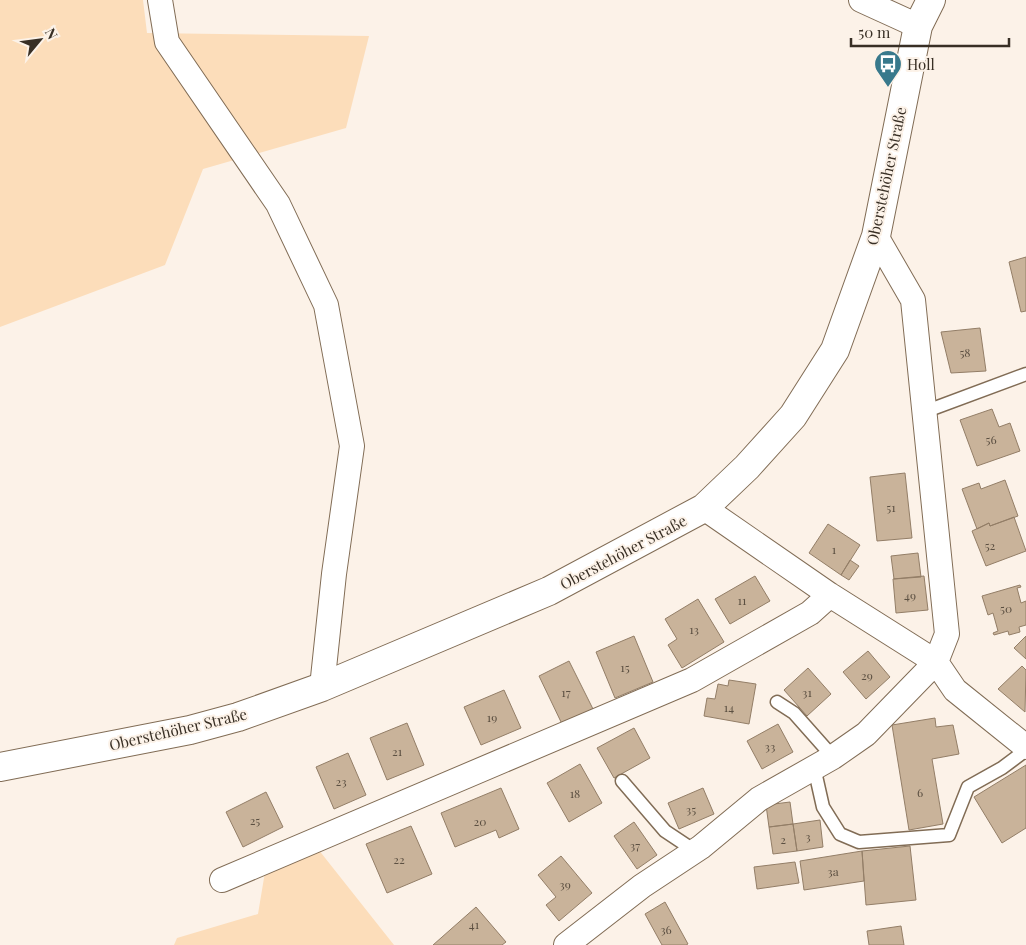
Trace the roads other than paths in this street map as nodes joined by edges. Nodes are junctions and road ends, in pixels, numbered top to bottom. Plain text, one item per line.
1 (160, 0) edge
2 (862, 0) edge
3 (930, 0) edge
4 (918, 26) junction
5 (876, 236) junction
6 (1026, 374) edge
7 (924, 412) junction
8 (704, 508) junction
9 (830, 595) junction
10 (936, 662) junction
11 (322, 687) junction
12 (777, 702) dead end
13 (1026, 748) edge
14 (823, 762) junction
15 (0, 767) edge
16 (622, 781) dead end
17 (695, 852) junction
18 (222, 880) dead end
19 (566, 945) edge

1 - 11 street
2 - 4 street
3 - 4 street, Oberstehöher Straße
4 - 5 street, Oberstehöher Straße
5 - 7 street
5 - 8 street, Oberstehöher Straße
6 - 7 lane
7 - 10 street
8 - 9 street
8 - 11 street, Oberstehöher Straße
9 - 10 street
9 - 18 street
10 - 13 street
10 - 14 street
11 - 15 street, Oberstehöher Straße
12 - 14 lane
13 - 14 lane
14 - 17 street
16 - 17 lane
17 - 19 street

